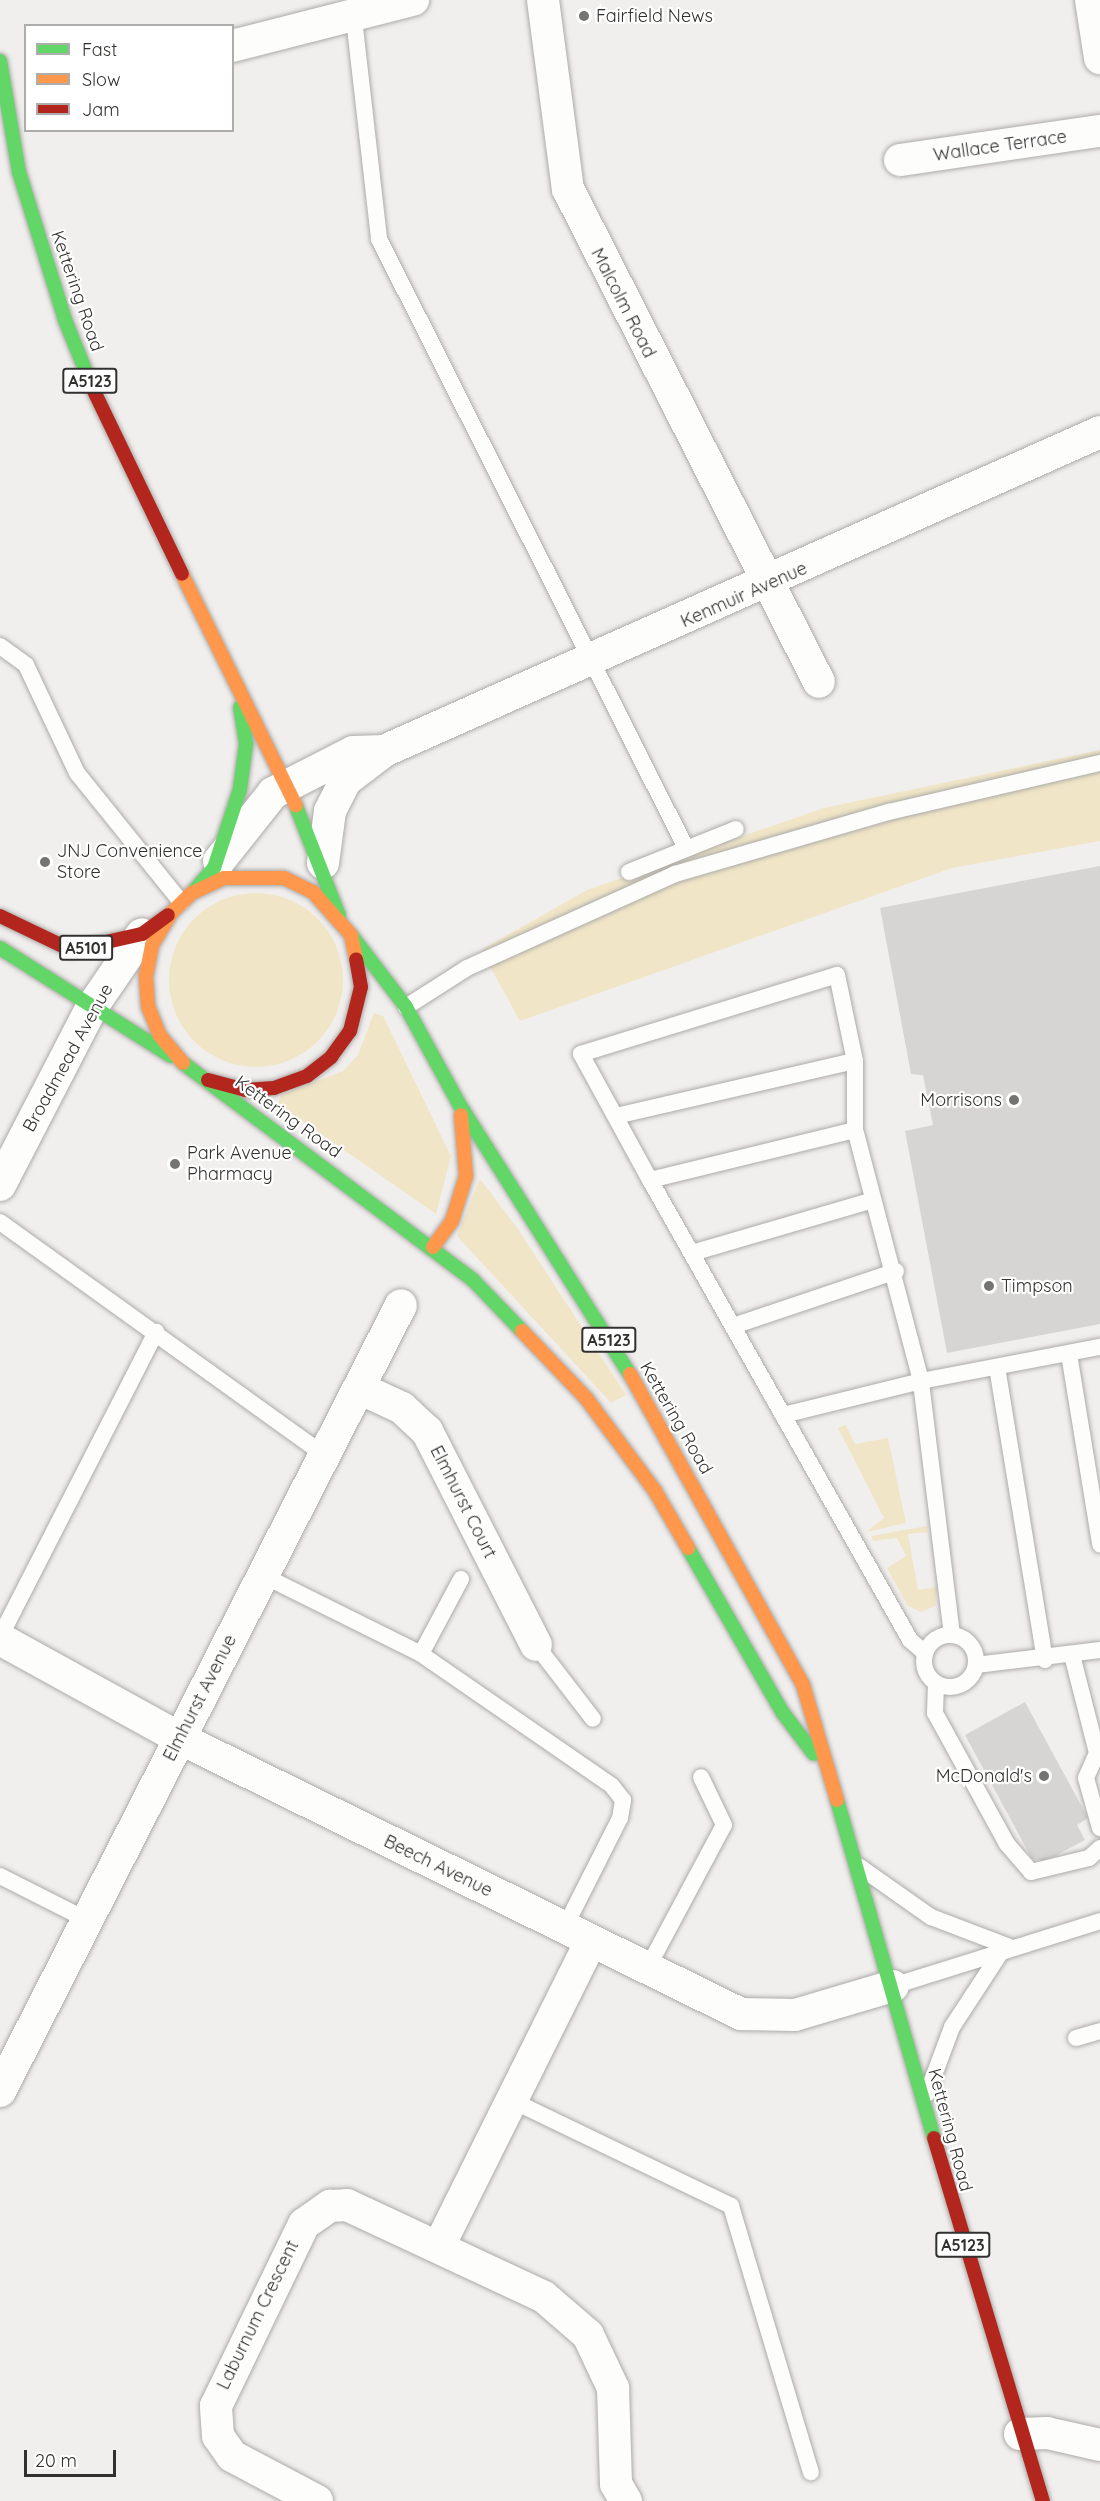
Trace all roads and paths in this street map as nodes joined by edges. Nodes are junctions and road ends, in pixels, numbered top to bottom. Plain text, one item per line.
1 (413, 0) edge
2 (543, 0) edge
3 (1091, 0) edge
4 (353, 8) edge
5 (234, 45) edge
6 (1100, 58) edge
7 (0, 61) edge
8 (10, 96) edge
9 (1100, 131) edge
10 (900, 160) dead end
11 (1100, 432) edge
12 (770, 584) junction
13 (0, 646) edge
14 (593, 663) junction
15 (237, 681) junction
16 (819, 682) dead end
17 (384, 751) junction
18 (1100, 763) edge
19 (287, 785) junction
20 (736, 830) dead end
21 (686, 848) junction
22 (323, 863) junction
23 (214, 868) junction
24 (629, 872) dead end
25 (181, 903) junction
26 (0, 916) edge
27 (339, 916) junction
28 (142, 934) junction
29 (351, 935) junction
30 (0, 948) edge
31 (92, 1007) junction
32 (406, 1007) junction
33 (180, 1061) junction
34 (855, 1061) junction
35 (208, 1080) junction
36 (459, 1104) junction
37 (616, 1116) junction
38 (855, 1130) junction
39 (650, 1180) junction
40 (0, 1185) edge
41 (870, 1201) junction
42 (0, 1222) edge
43 (433, 1248) junction
44 (692, 1253) junction
45 (896, 1271) junction
46 (402, 1305) dead end
47 (733, 1326) junction
48 (156, 1332) junction
49 (1100, 1347) edge
50 (1069, 1354) junction
51 (997, 1367) junction
52 (921, 1381) junction
53 (359, 1388) junction
54 (783, 1415) junction
55 (323, 1455) junction
56 (1100, 1544) edge
57 (262, 1575) junction
58 (461, 1579) dead end
59 (952, 1635) junction
60 (0, 1638) edge
61 (536, 1646) joint
62 (1100, 1650) edge
63 (925, 1653) junction
64 (421, 1654) junction
65 (1072, 1655) junction
66 (1045, 1660) junction
67 (976, 1665) junction
68 (936, 1684) junction
69 (592, 1719) dead end
70 (179, 1738) junction
71 (1098, 1755) edge
72 (824, 1767) junction
73 (701, 1777) dead end
74 (1100, 1828) edge
75 (1100, 1848) edge
76 (857, 1865) junction
77 (0, 1876) edge
78 (87, 1920) junction
79 (1100, 1922) edge
80 (577, 1935) junction
81 (1006, 1950) junction
82 (647, 1969) junction
83 (893, 1986) junction
84 (1100, 2031) edge
85 (1076, 2038) dead end
86 (0, 2091) edge
87 (511, 2100) junction
88 (924, 2101) junction
89 (440, 2244) junction
90 (1020, 2434) junction
91 (1100, 2445) edge
92 (811, 2472) dead end
93 (613, 2495) edge
94 (317, 2501) edge
95 (1043, 2501) edge

1 - 4 street
2 - 12 street, Malcolm Road
3 - 6 street
4 - 5 street
4 - 14 lane
7 - 8 main road, Kettering Road / A5123
8 - 15 main road, Kettering Road / A5123
9 - 10 street, Wallace Terrace
11 - 12 street, Kenmuir Avenue
12 - 14 street, Kenmuir Avenue
12 - 16 street, Malcolm Road
13 - 25 lane
14 - 17 street, Kenmuir Avenue
14 - 21 lane
15 - 19 main road, Kettering Road / A5123
15 - 23 main road, Kettering Road / A5123
17 - 19 street, Kenmuir Avenue
17 - 22 street, Kenmuir Avenue
18 - 32 lane
19 - 22 main road, Kettering Road / A5123
19 - 23 street, Kenmuir Avenue
20 - 21 lane
21 - 24 lane
22 - 27 main road, Kettering Road / A5123
23 - 25 main road, Kettering Road / A5123
25 - 27 main road
25 - 28 main road, A5101
25 - 33 main road
26 - 28 main road, A5101
27 - 29 main road
28 - 31 street, Broadmead Avenue
29 - 32 main road, Kettering Road / A5123
29 - 35 main road
30 - 31 main road, A5101
31 - 33 main road, A5101
31 - 40 street, Broadmead Avenue
32 - 36 main road, Kettering Road / A5123
33 - 35 main road
34 - 37 lane
34 - 37 lane
34 - 38 lane
35 - 43 main road, Kettering Road / A5123
36 - 43 main road, Kettering Road
36 - 72 main road, Kettering Road / A5123
37 - 39 lane
38 - 39 lane
38 - 41 lane
39 - 44 lane
41 - 44 lane
41 - 45 lane
42 - 48 lane
43 - 72 main road, Kettering Road / A5123
44 - 47 lane
45 - 47 lane
45 - 52 lane
46 - 53 street, Elmhurst Avenue
47 - 54 lane
48 - 55 lane
48 - 60 lane
49 - 50 lane
50 - 51 lane
50 - 56 lane
51 - 52 lane
51 - 66 lane
52 - 54 lane
52 - 59 lane
53 - 55 street, Elmhurst Avenue
53 - 61 street, Elmhurst Court
54 - 63 lane
55 - 57 street, Elmhurst Avenue
57 - 64 lane
57 - 70 street, Elmhurst Avenue
58 - 64 lane
59 - 63 lane
59 - 67 lane
60 - 70 street, Beech Avenue
61 - 69 lane
62 - 65 lane
63 - 68 lane
64 - 80 lane
65 - 66 lane
65 - 71 lane
66 - 67 lane
67 - 68 lane
68 - 75 lane
70 - 78 street, Elmhurst Avenue
70 - 80 street, Beech Avenue
71 - 74 lane
72 - 76 main road, Kettering Road / A5123
73 - 82 lane
76 - 81 lane
76 - 83 main road, Kettering Road / A5123
77 - 78 lane
78 - 86 street, Elmhurst Avenue
79 - 81 lane
80 - 82 street, Beech Avenue
80 - 87 street
81 - 83 lane
81 - 88 lane
82 - 83 street, Beech Avenue
83 - 88 main road, Kettering Road / A5123
84 - 85 lane
87 - 89 street
87 - 92 lane
88 - 90 main road, Kettering Road / A5123
89 - 93 street, Laburnum Crescent
89 - 94 street, Laburnum Crescent
90 - 91 street
90 - 95 main road, Kettering Road / A5123

